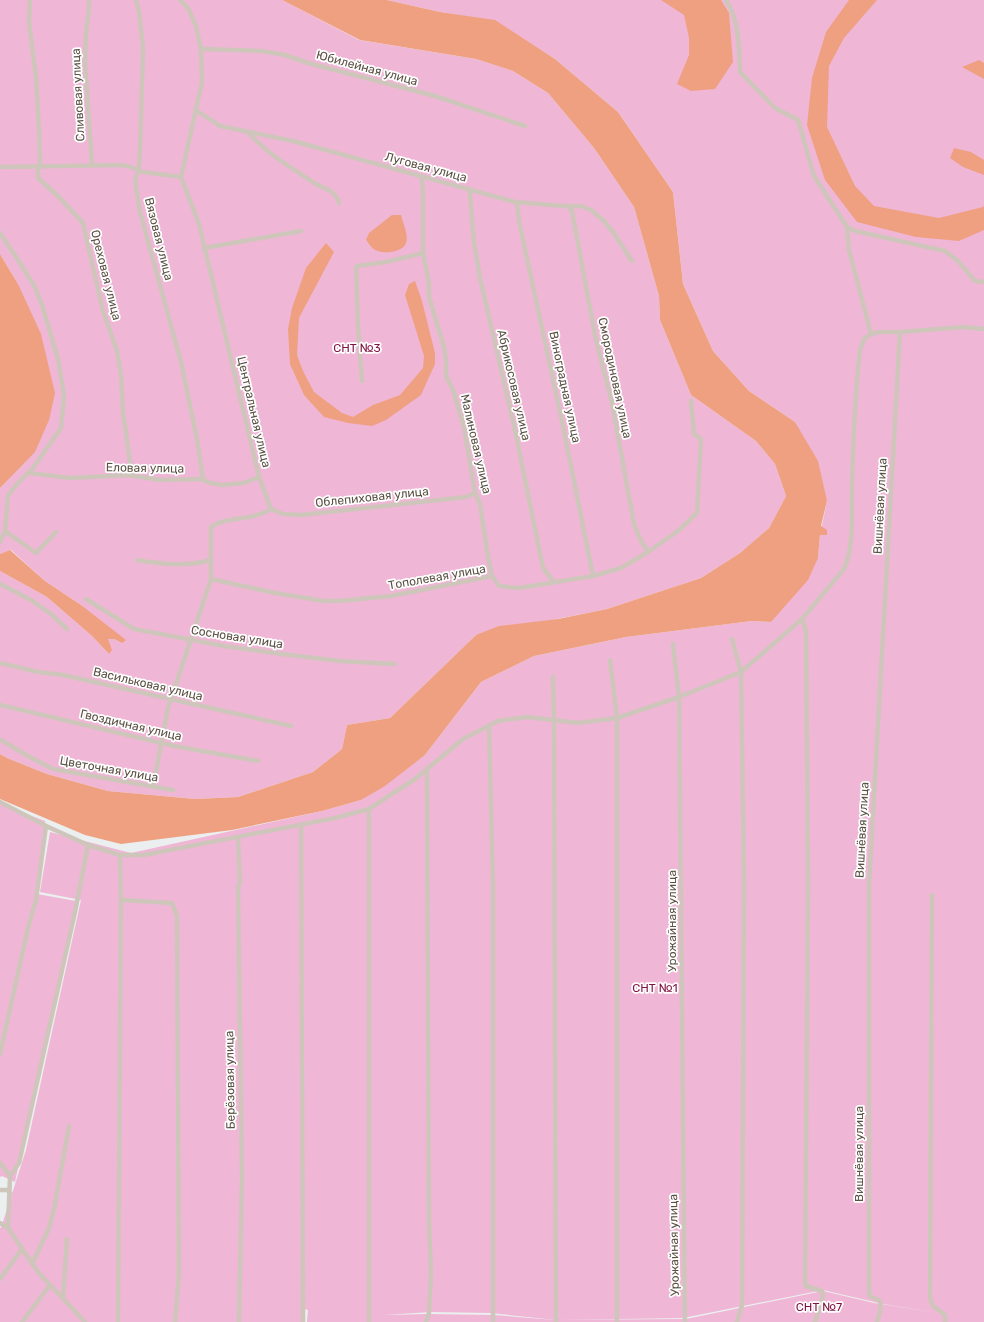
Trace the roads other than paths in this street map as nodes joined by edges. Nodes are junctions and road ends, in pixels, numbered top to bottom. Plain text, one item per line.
1 (30, 0) edge
2 (89, 0) edge
3 (136, 0) edge
4 (180, 0) edge
5 (726, 0) edge
6 (201, 49) junction
7 (196, 110) junction
8 (525, 126) dead end
9 (249, 133) junction
10 (92, 165) junction
11 (39, 166) junction
12 (0, 167) edge
13 (139, 170) junction
14 (422, 176) junction
15 (182, 177) junction
16 (468, 189) junction
17 (517, 202) junction
18 (339, 203) dead end
19 (568, 206) junction
20 (847, 228) junction
21 (301, 231) dead end
22 (0, 233) edge
23 (204, 248) junction
24 (423, 253) junction
25 (632, 261) dead end
26 (984, 282) edge
27 (984, 329) edge
28 (900, 332) junction
29 (870, 334) junction
30 (362, 381) dead end
31 (691, 401) dead end
32 (29, 473) junction
33 (132, 476) junction
34 (259, 477) junction
35 (203, 480) junction
36 (475, 493) junction
37 (271, 509) junction
38 (5, 531) junction
39 (56, 532) dead end
40 (0, 542) edge
41 (648, 552) junction
42 (137, 560) dead end
43 (211, 560) junction
44 (492, 576) junction
45 (593, 576) junction
46 (211, 579) junction
47 (554, 582) junction
48 (0, 584) edge
49 (86, 599) dead end
50 (802, 619) junction
51 (67, 629) dead end
52 (732, 639) dead end
53 (191, 640) junction
54 (673, 644) dead end
55 (610, 660) dead end
56 (0, 663) edge
57 (395, 664) dead end
58 (740, 672) junction
59 (553, 677) dead end
60 (680, 697) junction
61 (171, 700) junction
62 (0, 705) edge
63 (617, 718) junction
64 (554, 721) junction
65 (291, 726) dead end
66 (490, 726) junction
67 (1, 740) edge
68 (161, 743) junction
69 (258, 761) dead end
70 (427, 768) junction
71 (153, 787) junction
72 (172, 790) dead end
73 (0, 802) edge
74 (369, 809) junction
75 (301, 825) junction
76 (46, 826) junction
77 (238, 838) junction
78 (88, 845) junction
79 (120, 855) junction
80 (932, 895) dead end
81 (122, 900) junction
82 (0, 1054) edge
83 (69, 1126) dead end
84 (0, 1163) edge
85 (10, 1176) junction
86 (0, 1190) edge
87 (10, 1192) junction
88 (0, 1223) edge
89 (8, 1228) junction
90 (67, 1239) dead end
91 (22, 1249) junction
92 (32, 1264) junction
93 (0, 1279) edge
94 (50, 1285) junction
95 (63, 1298) junction
96 (685, 1320) edge
97 (82, 1321) edge
98 (22, 1322) edge
99 (118, 1322) edge
100 (175, 1322) edge
101 (239, 1322) edge
102 (303, 1322) edge
103 (369, 1322) edge
104 (426, 1322) edge
105 (493, 1322) edge
106 (556, 1322) edge
107 (617, 1322) edge
108 (737, 1322) edge
109 (815, 1322) edge
110 (877, 1322) edge
111 (945, 1322) edge

1 - 11 street, Ореховая улица
2 - 10 street, Сливовая улица
3 - 13 street, Вязовая улица
4 - 6 street
5 - 20 street
6 - 7 street
6 - 8 street, Юбилейная улица
7 - 9 street, Луговая улица
7 - 15 street
9 - 14 street, Луговая улица
9 - 18 street
10 - 11 street
10 - 13 street
11 - 12 street
11 - 33 street, Ореховая улица
13 - 15 street
13 - 35 street, Вязовая улица
14 - 16 street, Луговая улица
14 - 24 street, Малиновая улица
15 - 23 street, Центральная улица
16 - 17 street, Луговая улица
16 - 47 street, Абрикосовая улица
17 - 19 street, Луговая улица
17 - 45 street, Виноградная улица
19 - 25 street, Луговая улица
19 - 41 street, Смородиновая улица
20 - 26 street
20 - 29 street
21 - 23 street
22 - 32 street
23 - 34 street, Центральная улица
24 - 30 street
24 - 36 street, Малиновая улица
27 - 28 street
28 - 29 street
28 - 110 street, Вишнёвая улица
29 - 50 street
31 - 41 street, Тополевая улица
32 - 33 street, Еловая улица
32 - 38 street
33 - 35 street, Еловая улица
34 - 35 street, Еловая улица
34 - 37 street, Центральная улица
36 - 37 street, Облепиховая улица
36 - 44 street, Малиновая улица
37 - 43 street
38 - 39 street
38 - 40 street
41 - 45 street, Тополевая улица
42 - 43 street
43 - 46 street
44 - 46 street, Тополевая улица
44 - 47 street, Тополевая улица
45 - 47 street, Тополевая улица
46 - 53 street
48 - 51 street
49 - 53 street, Сосновая улица
50 - 58 street
50 - 109 street
52 - 58 street
53 - 57 street, Сосновая улица
53 - 61 street
54 - 60 street, Урожайная улица
55 - 63 street
56 - 61 street, Васильковая улица
58 - 60 street
58 - 108 street
59 - 64 street
60 - 63 street
60 - 96 street, Урожайная улица
61 - 65 street, Васильковая улица
61 - 68 street
62 - 68 street, Гвоздичная улица
63 - 64 street
63 - 107 street
64 - 66 street
64 - 106 street
66 - 70 street
66 - 105 street
67 - 71 street, Цветочная улица
68 - 69 street, Гвоздичная улица
68 - 71 street
70 - 74 street
70 - 104 street
71 - 72 street, Цветочная улица
73 - 76 street
74 - 75 street
74 - 103 street
75 - 77 street
75 - 102 street
76 - 78 street
76 - 82 street
77 - 79 street
77 - 101 street, Берёзовая улица
78 - 79 street
78 - 85 street
79 - 81 street
80 - 111 street
81 - 99 street
81 - 100 street
83 - 92 street
84 - 85 street
85 - 87 street
86 - 87 street
87 - 89 street
88 - 89 street
89 - 91 street
90 - 95 street
91 - 92 street
91 - 93 street
92 - 94 street
94 - 95 street
94 - 98 street
95 - 97 street

